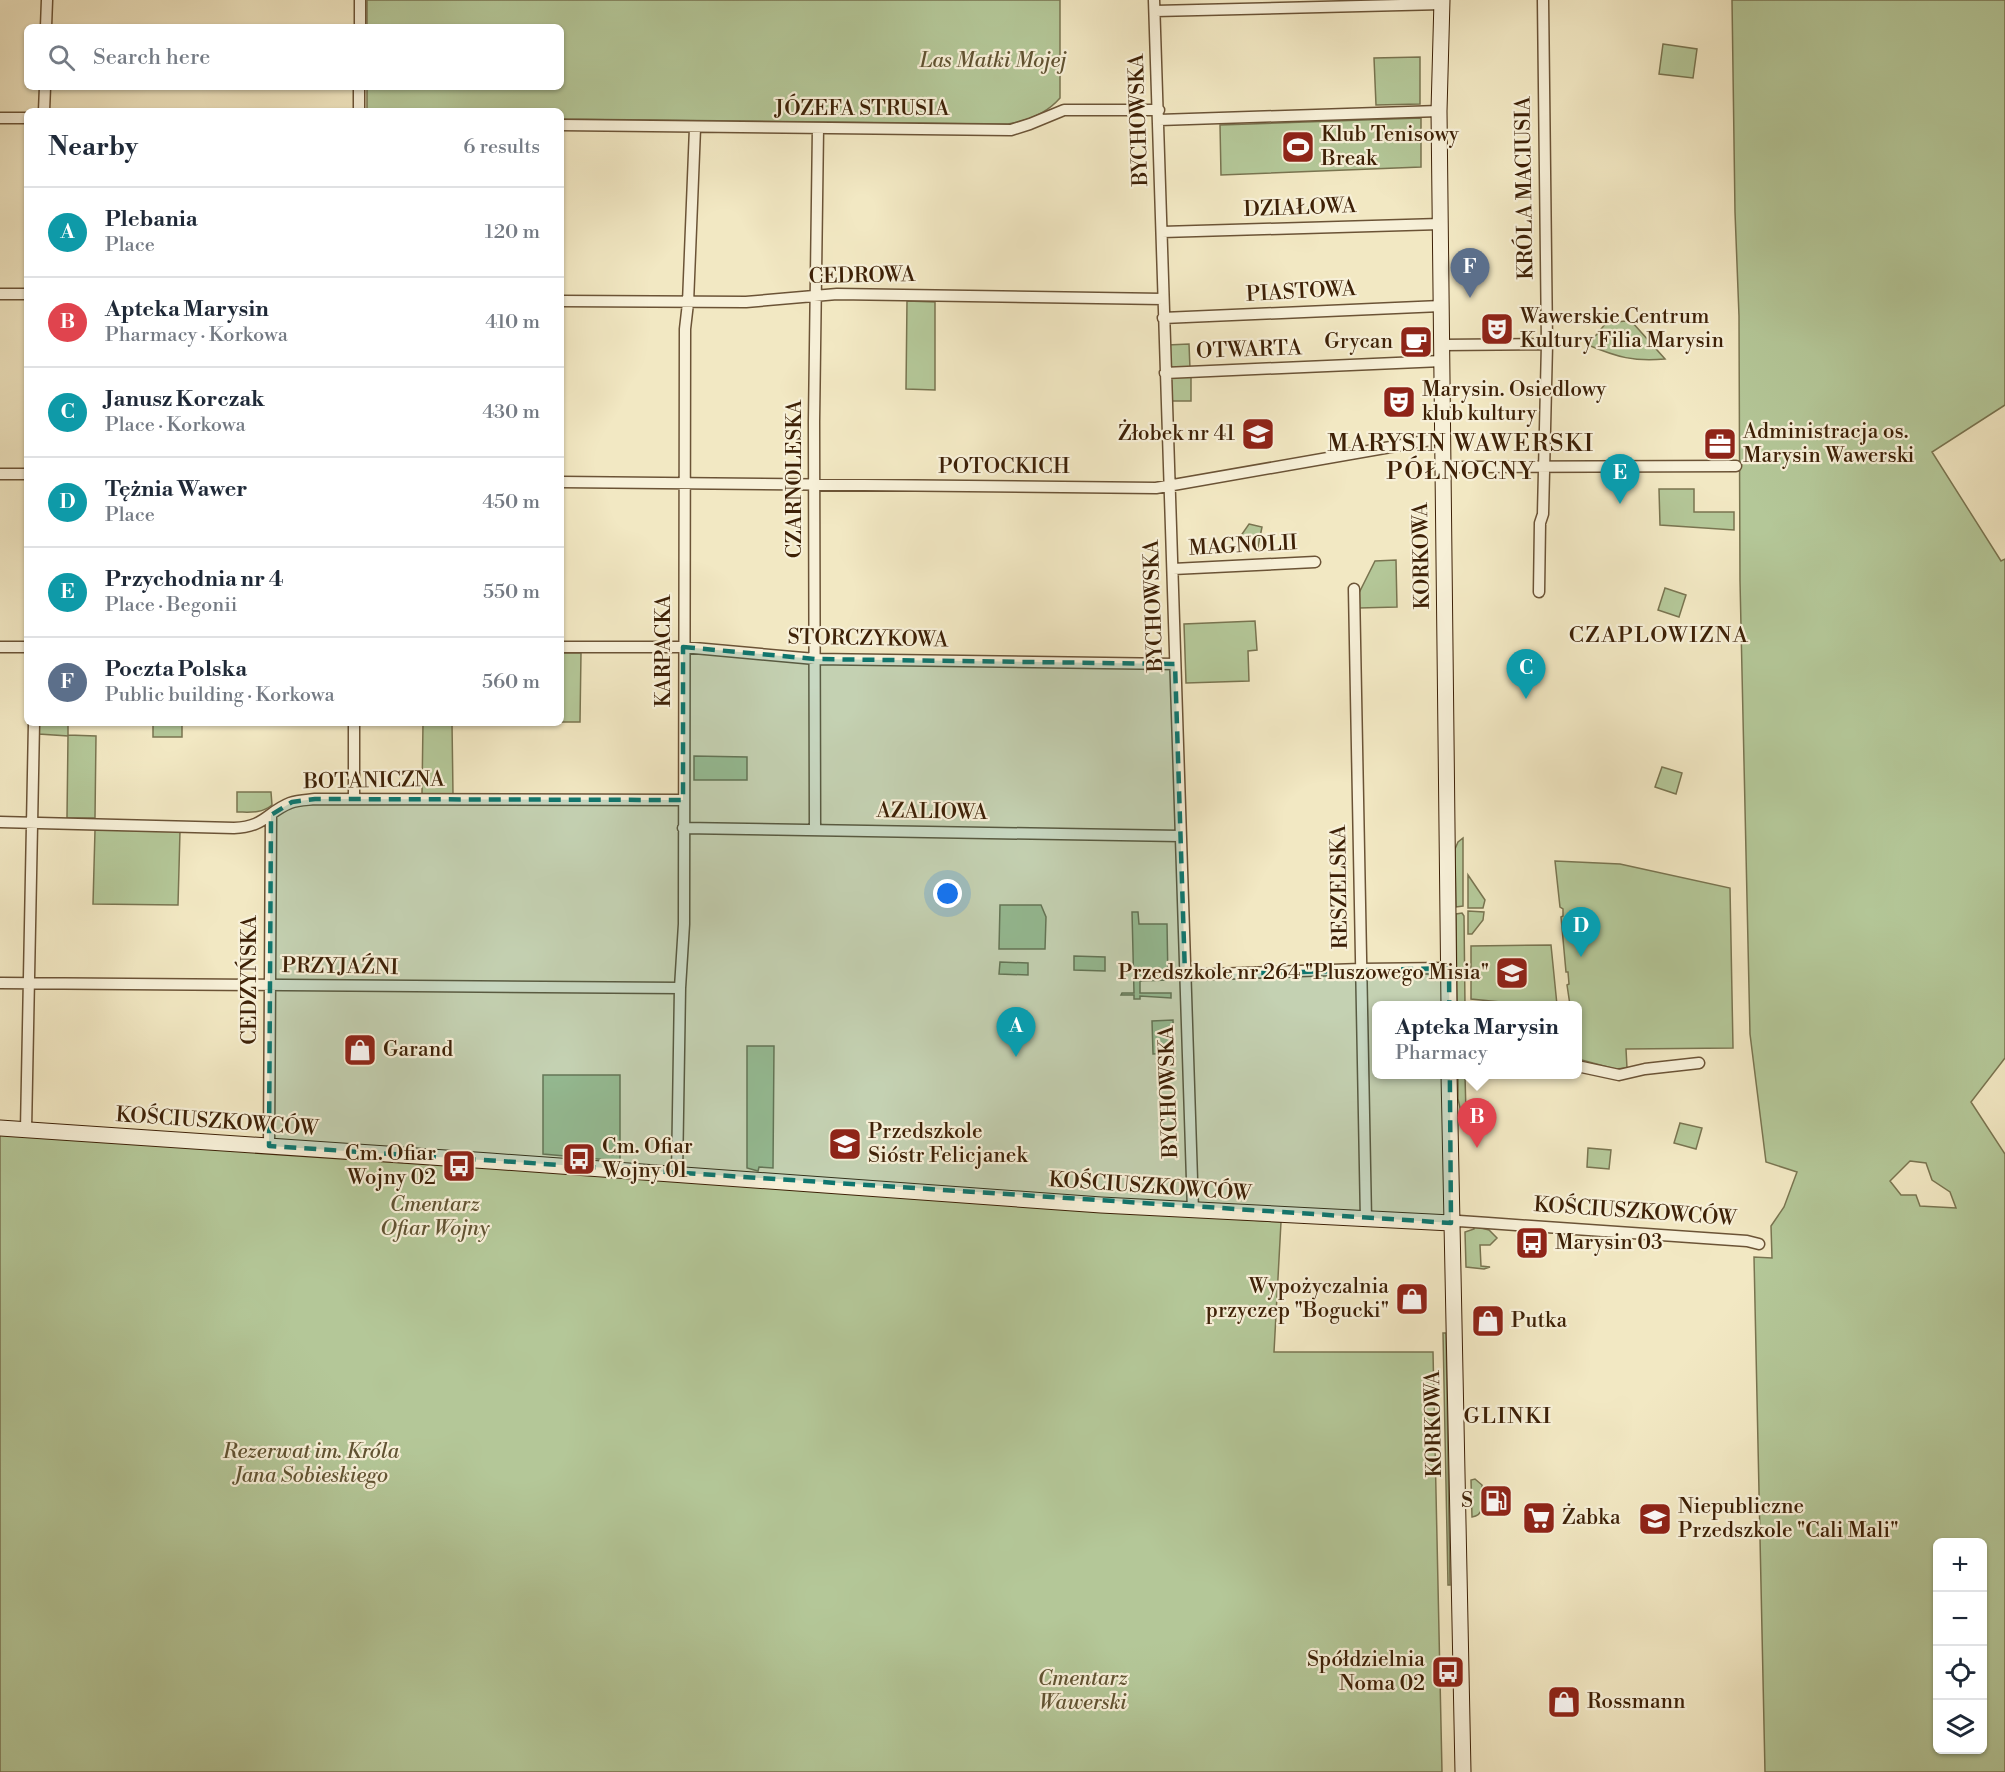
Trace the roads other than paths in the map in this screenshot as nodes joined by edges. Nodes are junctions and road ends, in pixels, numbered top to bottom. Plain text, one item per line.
1 (47, 0) edge
2 (360, 0) edge
3 (1543, 0) edge
4 (1438, 2) edge
5 (1155, 5) edge
6 (46, 24) edge
7 (360, 24) edge
8 (45, 90) edge
9 (360, 90) edge
10 (44, 108) edge
11 (359, 108) edge
12 (1439, 111) junction
13 (1159, 115) junction
14 (0, 117) edge
15 (24, 118) edge
16 (564, 125) edge
17 (695, 128) junction
18 (818, 128) junction
19 (1440, 224) junction
20 (1162, 232) junction
21 (0, 294) edge
22 (24, 294) edge
23 (816, 295) junction
24 (1163, 299) junction
25 (564, 301) edge
26 (688, 303) junction
27 (1441, 306) junction
28 (1163, 318) junction
29 (1546, 344) junction
30 (1442, 345) junction
31 (1442, 361) junction
32 (1165, 373) junction
33 (1442, 438) junction
34 (1544, 466) junction
35 (1736, 466) dead end
36 (1459, 467) dead end
37 (0, 474) edge
38 (24, 474) edge
39 (564, 482) edge
40 (684, 483) junction
41 (814, 484) junction
42 (1170, 487) junction
43 (1315, 562) dead end
44 (1173, 569) junction
45 (1354, 589) dead end
46 (1539, 592) dead end
47 (0, 647) edge
48 (24, 647) edge
49 (564, 647) edge
50 (683, 647) junction
51 (815, 659) junction
52 (1175, 664) junction
53 (34, 726) edge
54 (354, 726) edge
55 (354, 799) junction
56 (683, 800) junction
57 (271, 815) junction
58 (0, 822) edge
59 (32, 823) junction
60 (683, 828) junction
61 (815, 830) junction
62 (1180, 836) junction
63 (1449, 968) junction
64 (1361, 969) junction
65 (1185, 975) junction
66 (0, 982) edge
67 (29, 983) junction
68 (270, 986) junction
69 (680, 988) junction
70 (1449, 1001) edge
71 (1699, 1063) dead end
72 (1582, 1067) edge
73 (1449, 1079) edge
74 (0, 1128) edge
75 (26, 1130) junction
76 (269, 1146) junction
77 (677, 1175) junction
78 (1193, 1211) junction
79 (1366, 1220) junction
80 (1451, 1223) junction
81 (1759, 1244) dead end
82 (1463, 1772) edge

1 - 6 street
2 - 7 street
3 - 29 street, KRÓLA MACIUSIA
4 - 5 street
4 - 12 street, KORKOWA
5 - 13 street, BYCHOWSKA
8 - 10 street
9 - 11 street
12 - 13 street, JÓZEFA STRUSIA
12 - 19 street, KORKOWA
13 - 18 street, JÓZEFA STRUSIA
13 - 20 street, BYCHOWSKA
14 - 15 street
16 - 17 street, JÓZEFA STRUSIA
17 - 18 street, JÓZEFA STRUSIA
17 - 26 street, KARPACKA
18 - 23 street, CZARNOLESKA
19 - 20 street, DZIAŁOWA
19 - 27 street, KORKOWA
20 - 24 street, BYCHOWSKA
21 - 22 street
23 - 24 street, CEDROWA
23 - 26 street, CEDROWA
23 - 41 street, CZARNOLESKA
24 - 28 street, BYCHOWSKA
25 - 26 street, CEDROWA
26 - 40 street, KARPACKA
27 - 28 street, PIASTOWA
27 - 30 street, KORKOWA
28 - 32 street, BYCHOWSKA
29 - 30 street
29 - 34 street, KRÓLA MACIUSIA
30 - 31 street, KORKOWA
31 - 32 street, OTWARTA
31 - 33 street, KORKOWA
32 - 42 street, BYCHOWSKA
33 - 42 street, POTOCKICH
33 - 63 street, KORKOWA
34 - 35 street
34 - 36 street
34 - 46 street, KRÓLA MACIUSIA
37 - 38 street
39 - 40 street, POTOCKICH
40 - 41 street, POTOCKICH
40 - 50 street, KARPACKA
41 - 42 street, POTOCKICH
41 - 51 street, CZARNOLESKA
42 - 44 street, BYCHOWSKA
43 - 44 street, MAGNOLII
44 - 52 street, BYCHOWSKA
45 - 64 street, RESZELSKA
47 - 48 street
49 - 50 street, STORCZYKOWA
50 - 51 street, STORCZYKOWA
50 - 56 street, KARPACKA
51 - 52 street, STORCZYKOWA
51 - 61 street, CZARNOLESKA
52 - 62 street, BYCHOWSKA
53 - 59 street
54 - 55 street
55 - 56 street, BOTANICZNA
55 - 57 street, BOTANICZNA
56 - 60 street, KARPACKA
57 - 59 street, BOTANICZNA
57 - 68 street, CEDZYŃSKA
58 - 59 street, BOTANICZNA
59 - 67 street
60 - 61 street, AZALIOWA
60 - 69 street, KARPACKA
61 - 62 street, AZALIOWA
62 - 65 street, BYCHOWSKA
63 - 64 street
63 - 70 street, KORKOWA
64 - 65 street
64 - 79 street, RESZELSKA
65 - 78 street, BYCHOWSKA
66 - 67 street, PRZYJAŹNI
67 - 68 street, PRZYJAŹNI
67 - 75 street
68 - 69 street, PRZYJAŹNI
68 - 76 street, CEDZYŃSKA
69 - 77 street, KARPACKA
71 - 72 street
73 - 80 street, KORKOWA
74 - 75 street, KOŚCIUSZKOWCÓW
75 - 76 street, KOŚCIUSZKOWCÓW
76 - 77 street, KOŚCIUSZKOWCÓW
77 - 78 street, KOŚCIUSZKOWCÓW
78 - 79 street, KOŚCIUSZKOWCÓW
79 - 80 street, KOŚCIUSZKOWCÓW
80 - 81 street, KOŚCIUSZKOWCÓW
80 - 82 street, KORKOWA

